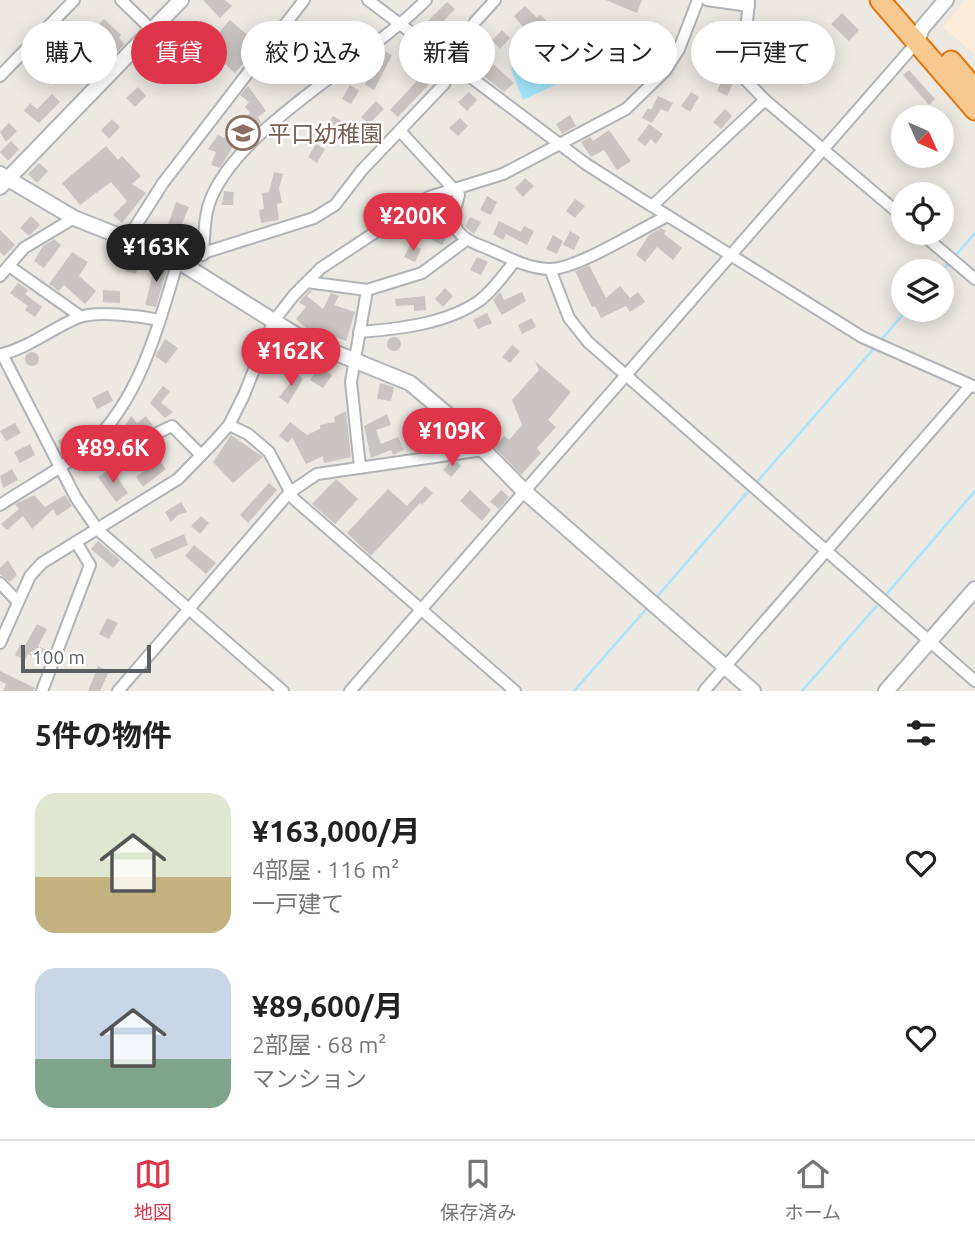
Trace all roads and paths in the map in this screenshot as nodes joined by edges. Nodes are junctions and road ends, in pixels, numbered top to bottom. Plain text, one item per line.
1 (74, 0) edge
2 (121, 0) edge
3 (181, 0) edge
4 (304, 0) edge
5 (368, 0) edge
6 (426, 0) edge
7 (495, 0) edge
8 (698, 0) edge
9 (707, 0) edge
10 (880, 0) edge
11 (897, 0) edge
12 (946, 0) edge
13 (749, 3) edge
14 (143, 21) edge
15 (161, 21) edge
16 (405, 21) edge
17 (476, 21) edge
18 (399, 23) edge
19 (399, 27) edge
20 (920, 35) junction
21 (131, 51) edge
22 (0, 76) edge
23 (443, 84) edge
24 (480, 84) edge
25 (975, 89) edge
26 (765, 100) junction
27 (975, 110) edge
28 (400, 131) junction
29 (560, 144) junction
30 (824, 148) junction
31 (2, 180) edge
32 (455, 189) junction
33 (652, 206) junction
34 (891, 207) edge
35 (668, 216) junction
36 (75, 218) junction
37 (128, 238) junction
38 (465, 241) junction
39 (935, 245) edge
40 (203, 255) junction
41 (730, 255) junction
42 (178, 261) junction
43 (514, 261) junction
44 (9, 266) junction
45 (550, 269) junction
46 (0, 276) edge
47 (975, 279) edge
48 (307, 282) junction
49 (367, 290) junction
50 (80, 316) junction
51 (159, 320) junction
52 (273, 322) junction
53 (359, 332) junction
54 (353, 359) junction
55 (624, 376) junction
56 (972, 387) edge
57 (229, 425) junction
58 (96, 439) junction
59 (483, 450) junction
60 (201, 455) junction
61 (60, 467) junction
62 (360, 467) junction
63 (524, 491) junction
64 (289, 493) junction
65 (0, 505) edge
66 (98, 530) junction
67 (76, 542) junction
68 (827, 552) junction
69 (0, 583) edge
70 (975, 589) edge
71 (18, 602) junction
72 (188, 608) junction
73 (422, 609) junction
74 (929, 641) junction
75 (0, 643) edge
76 (726, 667) junction
77 (975, 681) edge
78 (46, 689) edge
79 (118, 691) edge
80 (283, 691) edge
81 (349, 691) edge
82 (515, 691) edge
83 (704, 691) edge
84 (753, 691) edge
85 (886, 691) edge

1 - 22 street
2 - 14 street
3 - 15 street
4 - 37 street
5 - 18 street
6 - 16 street
7 - 17 street
8 - 29 street
9 - 13 street
10 - 20 highway
11 - 20 highway
12 - 20 street
13 - 26 street
19 - 40 street
20 - 25 highway
20 - 27 highway
20 - 30 street
21 - 31 street
23 - 28 street
24 - 29 street
26 - 30 street
26 - 33 street
28 - 32 street
28 - 40 street
29 - 32 street
29 - 33 street
30 - 34 street
30 - 41 street
31 - 36 street
32 - 38 street
32 - 48 street
33 - 35 street
35 - 41 street
35 - 45 street
36 - 37 street
36 - 44 street
37 - 42 street
38 - 43 street
38 - 49 street
39 - 47 street
40 - 42 street
41 - 55 street
41 - 56 street
42 - 51 street
42 - 52 street
43 - 45 street
43 - 53 street
44 - 46 street
44 - 50 street
45 - 55 street
48 - 49 street
48 - 52 street
49 - 53 street
50 - 51 street
50 - 61 street
51 - 58 street
52 - 54 street
52 - 57 street
53 - 54 street
54 - 59 street
54 - 62 street
55 - 63 street
55 - 68 street
56 - 68 street
57 - 60 street
57 - 64 street
58 - 60 street
58 - 61 street
59 - 62 street
59 - 63 street
60 - 66 street
61 - 65 street
61 - 66 street
62 - 64 street
63 - 73 street
63 - 76 street
64 - 72 street
64 - 73 street
66 - 67 street
66 - 72 street
67 - 71 street
67 - 78 street
68 - 74 street
68 - 76 street
69 - 71 street
70 - 74 street
71 - 75 street
72 - 79 street
72 - 80 street
73 - 81 street
73 - 82 street
74 - 77 street
74 - 85 street
76 - 83 street
76 - 84 street

